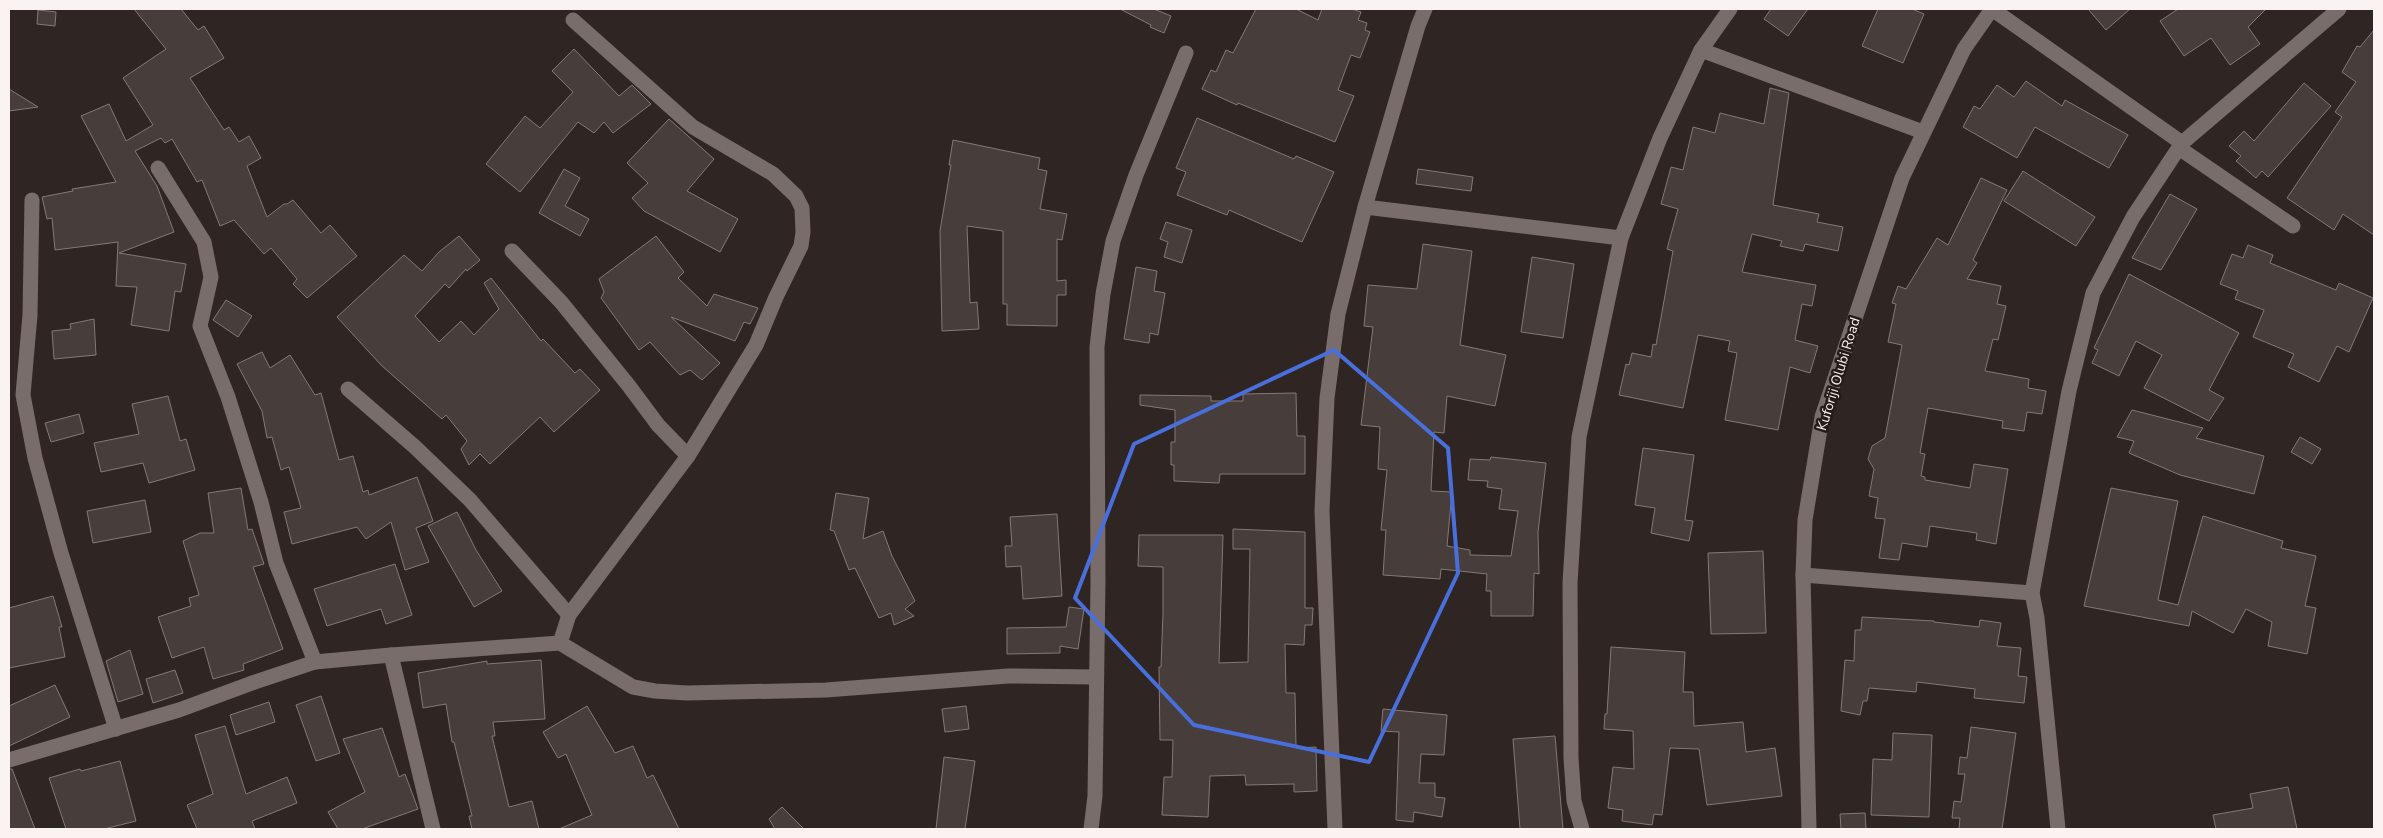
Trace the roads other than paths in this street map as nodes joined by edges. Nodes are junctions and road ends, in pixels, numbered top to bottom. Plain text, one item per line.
1 (1425, 9) edge
2 (1730, 9) edge
3 (1992, 9) edge
4 (2339, 9) edge
5 (573, 20) dead end
6 (1701, 50) junction
7 (1186, 53) dead end
8 (1923, 132) junction
9 (2180, 146) junction
10 (158, 168) dead end
11 (32, 200) dead end
12 (1365, 207) junction
13 (2293, 226) dead end
14 (1621, 238) junction
15 (512, 251) dead end
16 (348, 389) dead end
17 (688, 456) junction
18 (1803, 575) junction
19 (2032, 594) junction
20 (569, 615) junction
21 (560, 643) junction
22 (391, 655) junction
23 (315, 662) junction
24 (1096, 677) junction
25 (116, 729) junction
26 (9, 760) edge
27 (433, 829) edge
28 (1091, 829) edge
29 (1335, 829) edge
30 (1582, 829) edge
31 (1809, 829) edge
32 (2058, 829) edge

1 - 12 street
2 - 6 street
3 - 8 street, Kuforiji Olubi Road
3 - 9 street
4 - 9 street
5 - 17 street
6 - 8 street
6 - 14 street
7 - 24 street
8 - 18 street, Kuforiji Olubi Road
9 - 13 street
9 - 19 street
10 - 23 street
11 - 25 street
12 - 14 street
12 - 29 street
14 - 30 street
15 - 17 street
16 - 20 street
17 - 20 street
18 - 19 street
18 - 31 street, Kuforiji Olubi Road
19 - 32 street
20 - 21 street
21 - 22 street
21 - 24 street
22 - 23 street
22 - 27 street
23 - 25 street
24 - 28 street
25 - 26 street

